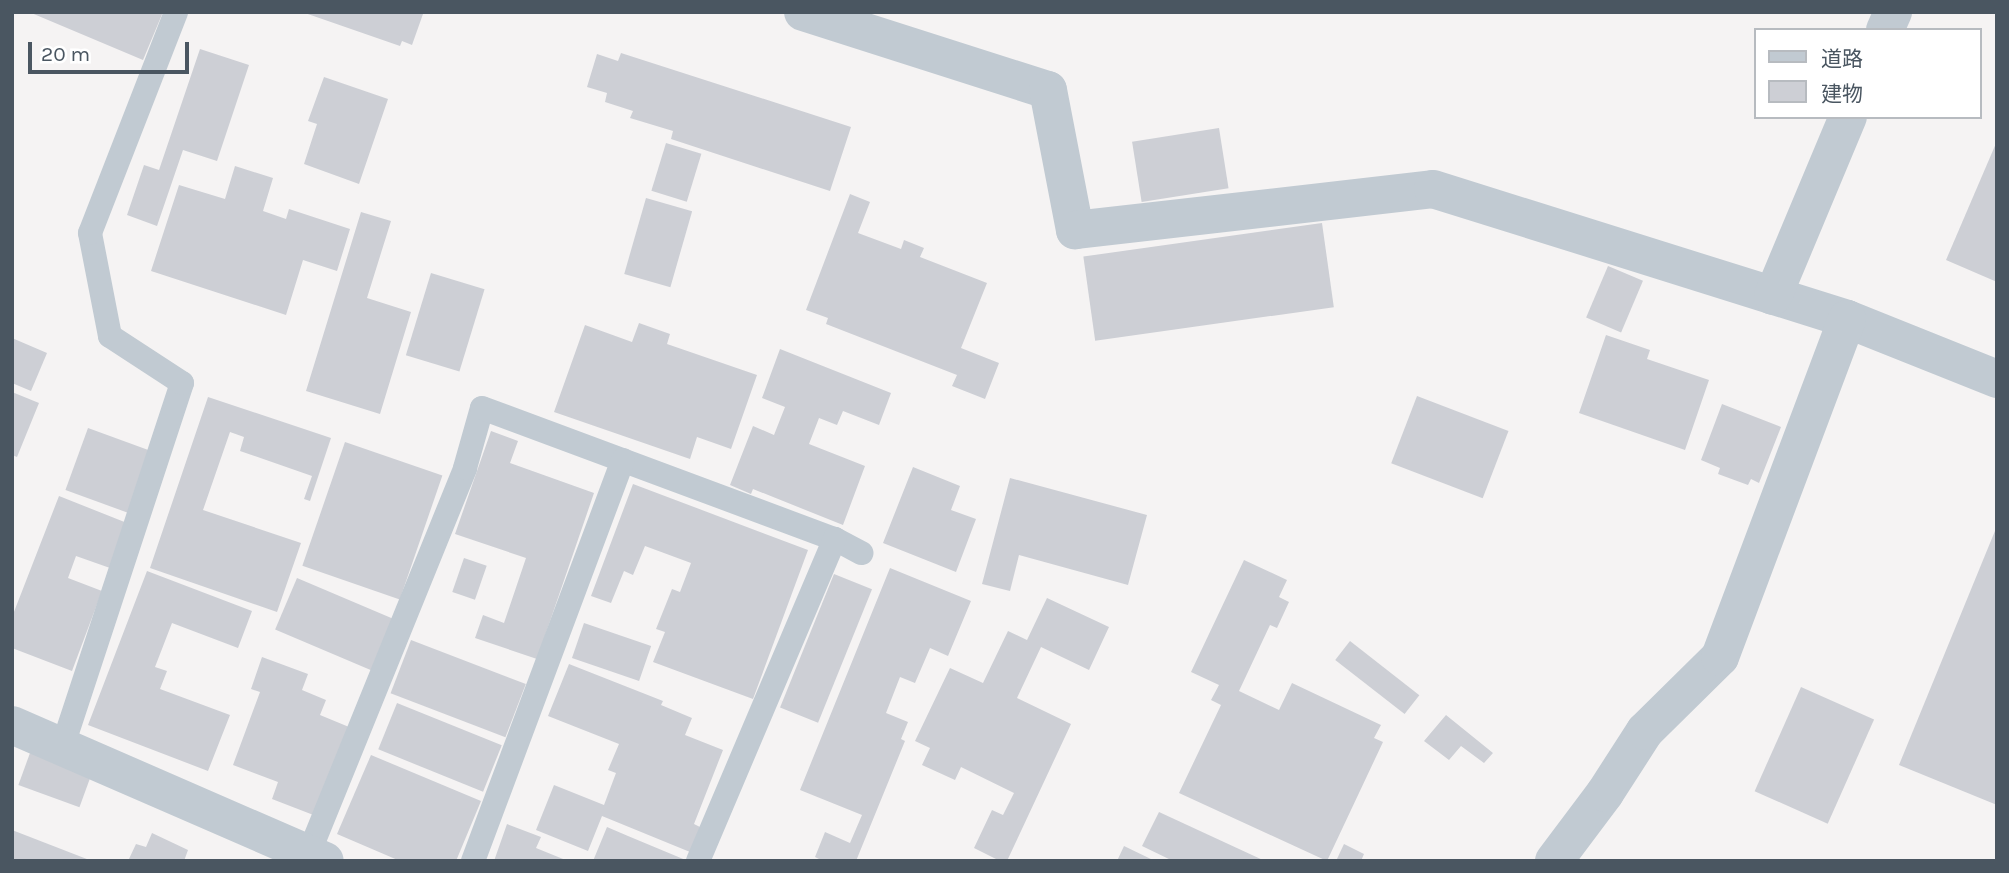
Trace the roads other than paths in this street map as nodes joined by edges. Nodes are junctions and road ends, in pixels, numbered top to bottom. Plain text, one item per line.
1 (176, 12) edge
2 (803, 12) edge
3 (1848, 119) edge
4 (1773, 296) junction
5 (1847, 320) junction
6 (1997, 379) edge
7 (623, 460) junction
8 (835, 539) junction
9 (860, 553) dead end
10 (12, 725) edge
11 (63, 746) junction
12 (317, 857) edge
13 (473, 861) edge
14 (698, 861) edge
15 (1554, 861) edge

1 - 11 lane
2 - 4 street
3 - 4 street
4 - 5 street
5 - 6 street
5 - 15 street
7 - 8 lane
7 - 12 lane
7 - 13 lane
8 - 9 lane
8 - 14 lane
10 - 11 street
11 - 12 street

